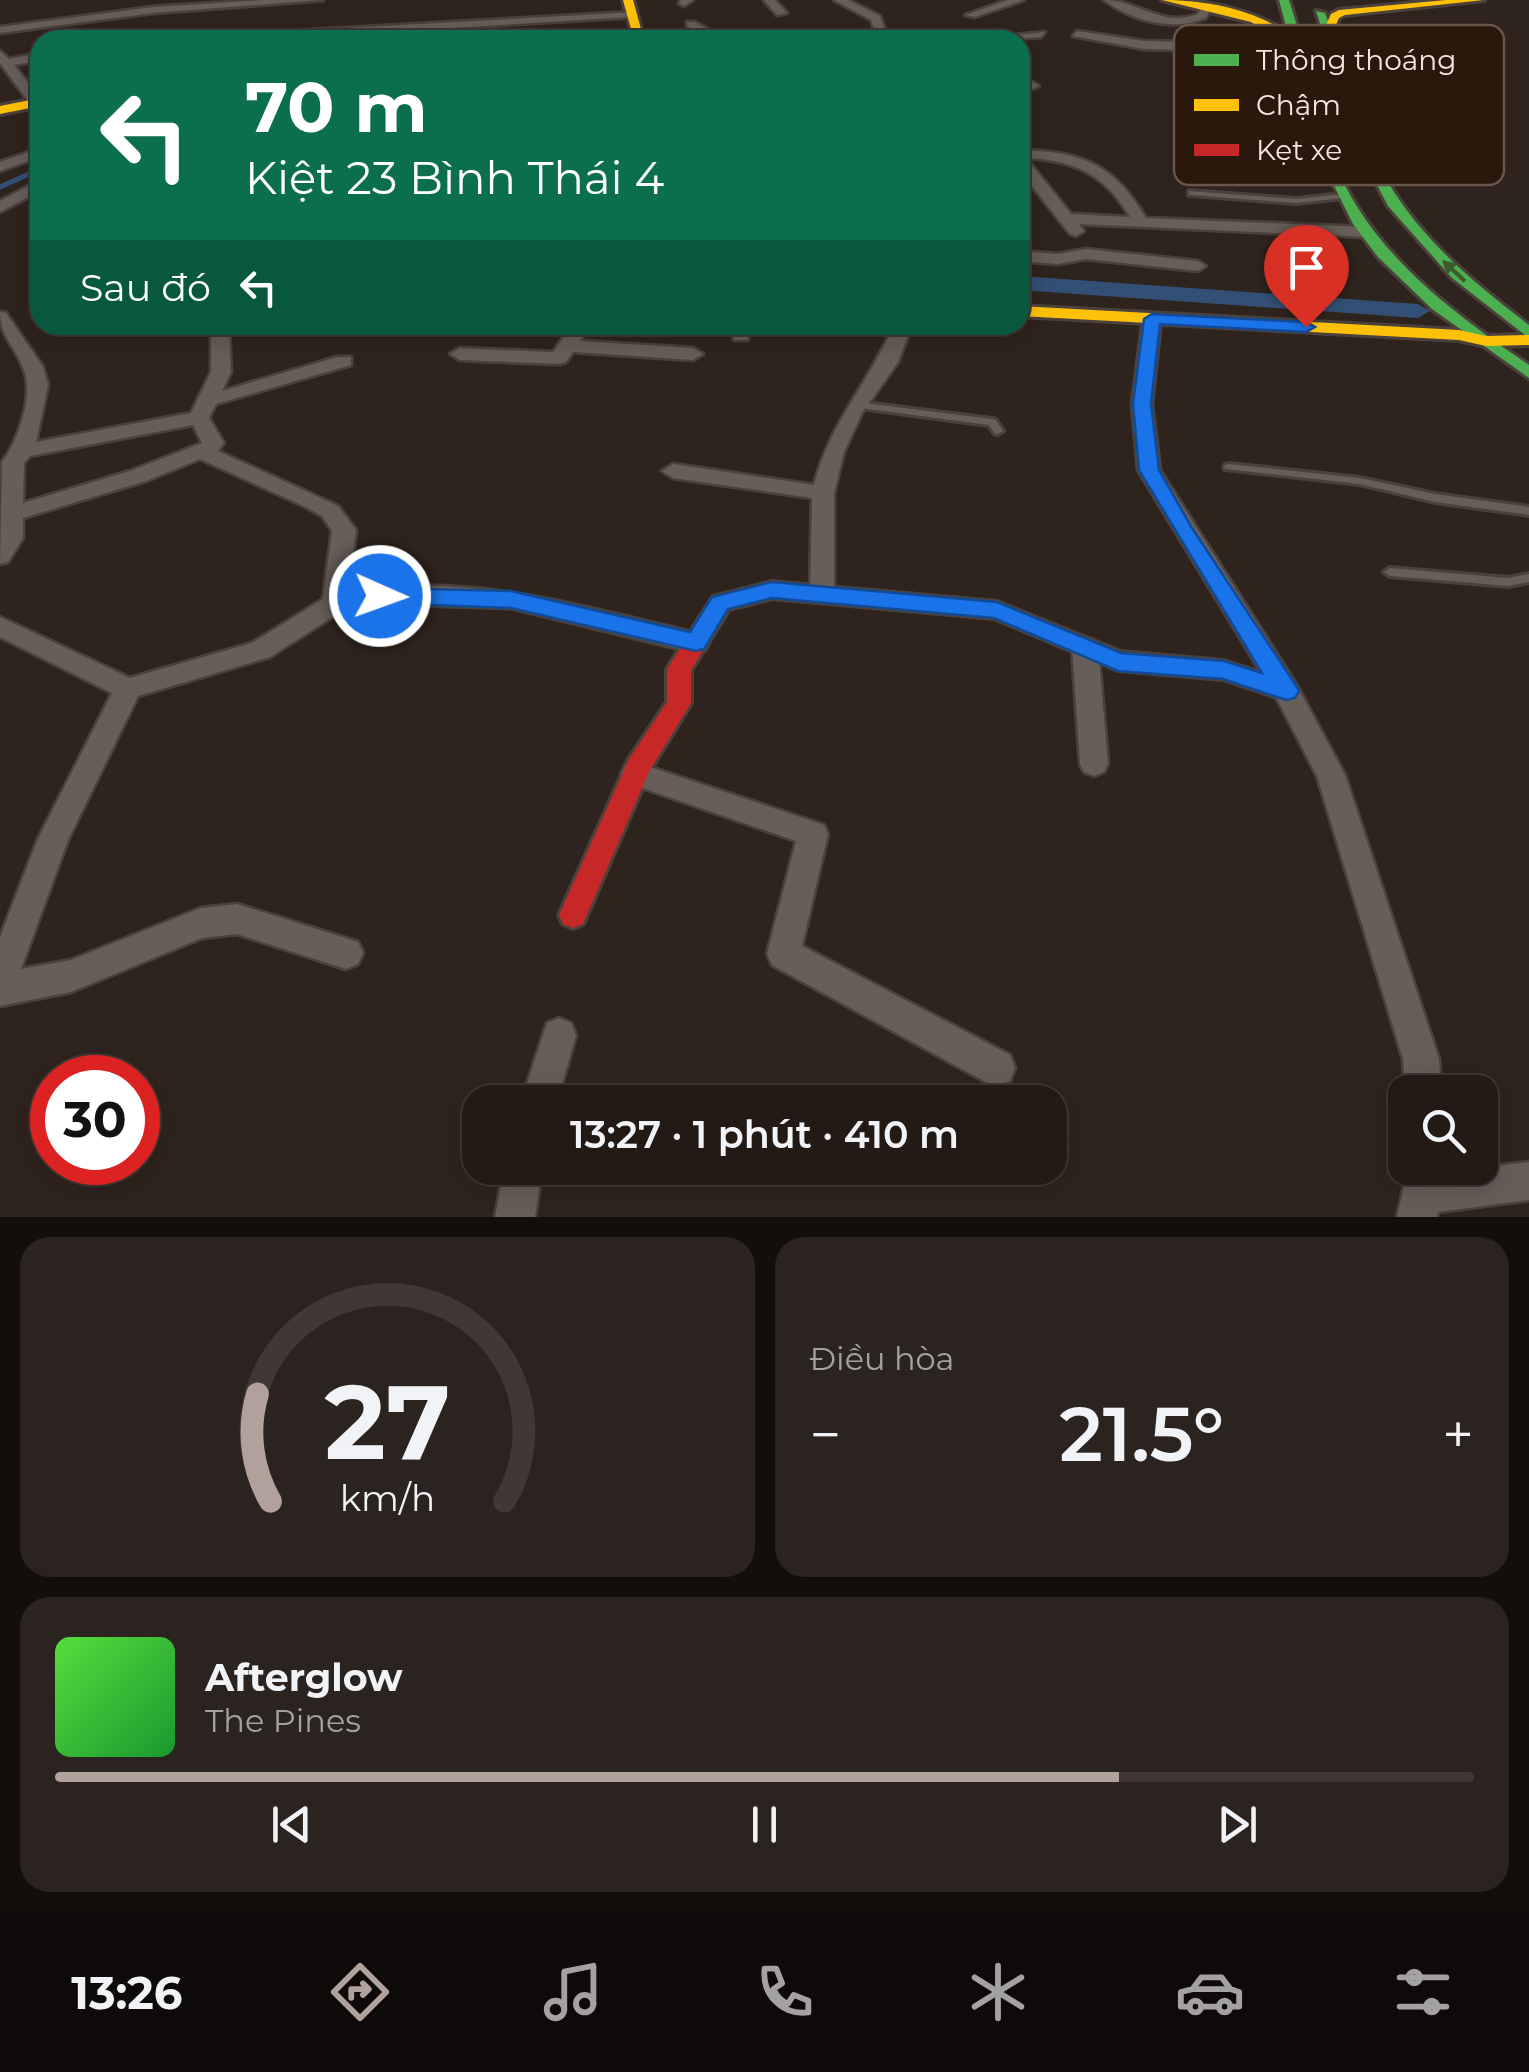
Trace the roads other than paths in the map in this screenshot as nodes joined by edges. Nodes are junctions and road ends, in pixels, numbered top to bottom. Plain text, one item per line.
1 (318, 0) edge
2 (769, 0) edge
3 (839, 0) edge
4 (1019, 0) edge
5 (1109, 0) edge
6 (1170, 0) edge
7 (1261, 0) edge
8 (1284, 0) edge
9 (1313, 0) edge
10 (1367, 0) edge
11 (1478, 0) edge
12 (247, 2) edge
13 (632, 4) edge
14 (1207, 6) junction
15 (1435, 6) junction
16 (781, 13) dead end
17 (972, 15) dead end
18 (691, 24) dead end
19 (1274, 25) edge
20 (1292, 25) edge
21 (1325, 25) edge
22 (1331, 25) edge
23 (0, 30) edge
24 (231, 30) edge
25 (392, 30) edge
26 (637, 30) edge
27 (702, 30) edge
28 (879, 30) edge
29 (1041, 34) dead end
30 (1077, 34) dead end
31 (1030, 36) edge
32 (1174, 46) edge
33 (30, 58) edge
34 (3, 59) edge
35 (30, 92) edge
36 (30, 104) edge
37 (0, 110) edge
38 (30, 156) edge
39 (1030, 158) edge
40 (0, 167) edge
41 (1030, 170) edge
42 (1338, 185) edge
43 (1382, 185) edge
44 (30, 190) edge
45 (1192, 193) dead end
46 (1343, 196) junction
47 (0, 207) edge
48 (1067, 220) junction
49 (1142, 224) junction
50 (1366, 232) junction
51 (1086, 254) junction
52 (1030, 257) edge
53 (1198, 266) dead end
54 (1030, 312) edge
55 (0, 317) edge
56 (1152, 319) junction
57 (220, 335) edge
58 (575, 335) edge
59 (898, 335) edge
60 (1529, 337) edge
61 (1486, 341) junction
62 (564, 352) junction
63 (460, 354) dead end
64 (694, 354) dead end
65 (344, 361) dead end
66 (1529, 373) edge
67 (857, 405) junction
68 (204, 409) junction
69 (998, 431) dead end
70 (203, 452) junction
71 (12, 460) edge
72 (1229, 467) dead end
73 (673, 471) dead end
74 (823, 493) junction
75 (1529, 511) edge
76 (14, 512) junction
77 (0, 556) edge
78 (1390, 572) dead end
79 (1529, 578) edge
80 (822, 593) junction
81 (335, 602) junction
82 (0, 626) edge
83 (696, 642) junction
84 (1085, 647) junction
85 (128, 689) junction
86 (1286, 691) junction
87 (1094, 764) dead end
88 (635, 774) junction
89 (573, 915) dead end
90 (346, 953) dead end
91 (0, 981) edge
92 (0, 989) edge
93 (559, 1034) dead end
94 (998, 1068) dead end
95 (1422, 1075) edge
96 (544, 1085) edge
97 (1529, 1181) edge
98 (520, 1185) edge
99 (1422, 1193) edge
100 (515, 1217) edge

1 - 12 street
2 - 16 street
3 - 28 street
4 - 17 street
5 - 14 street
6 - 7 main road
6 - 14 main road
8 - 20 main road
9 - 21 main road
10 - 15 main road
11 - 15 main road
12 - 23 street
12 - 24 street
13 - 25 street
13 - 26 main road
14 - 19 main road
15 - 22 main road
18 - 27 street
29 - 31 street
30 - 32 street
33 - 34 street
34 - 35 street
36 - 37 main road
38 - 40 street
39 - 49 street
41 - 48 street
42 - 46 main road
60 -> 43 main road
44 - 47 street
45 - 46 lane
46 - 50 main road
48 - 49 street
48 - 51 street
49 - 50 street
50 - 61 main road
51 - 52 street
51 - 53 street
54 - 56 main road
55 - 71 street
56 - 61 main road
56 - 86 street
57 - 68 street
58 - 62 street
59 - 67 street
60 - 61 main road
61 - 66 main road
62 - 63 street
62 - 64 street
65 - 68 street
67 - 69 lane
67 - 74 street
68 - 70 street
68 - 71 street
70 - 76 street
70 - 81 street
71 - 76 street
72 - 75 lane
73 - 74 street
74 - 80 street
76 - 77 street
78 - 79 lane
80 - 83 main road
80 - 84 main road
81 - 83 street
81 - 85 street
82 - 85 street
83 - 88 main road
84 - 86 main road
84 - 87 street
85 - 91 street
86 - 95 street
88 - 89 main road
88 - 94 street
90 - 92 street
93 - 96 street
97 - 99 street
98 - 100 street

